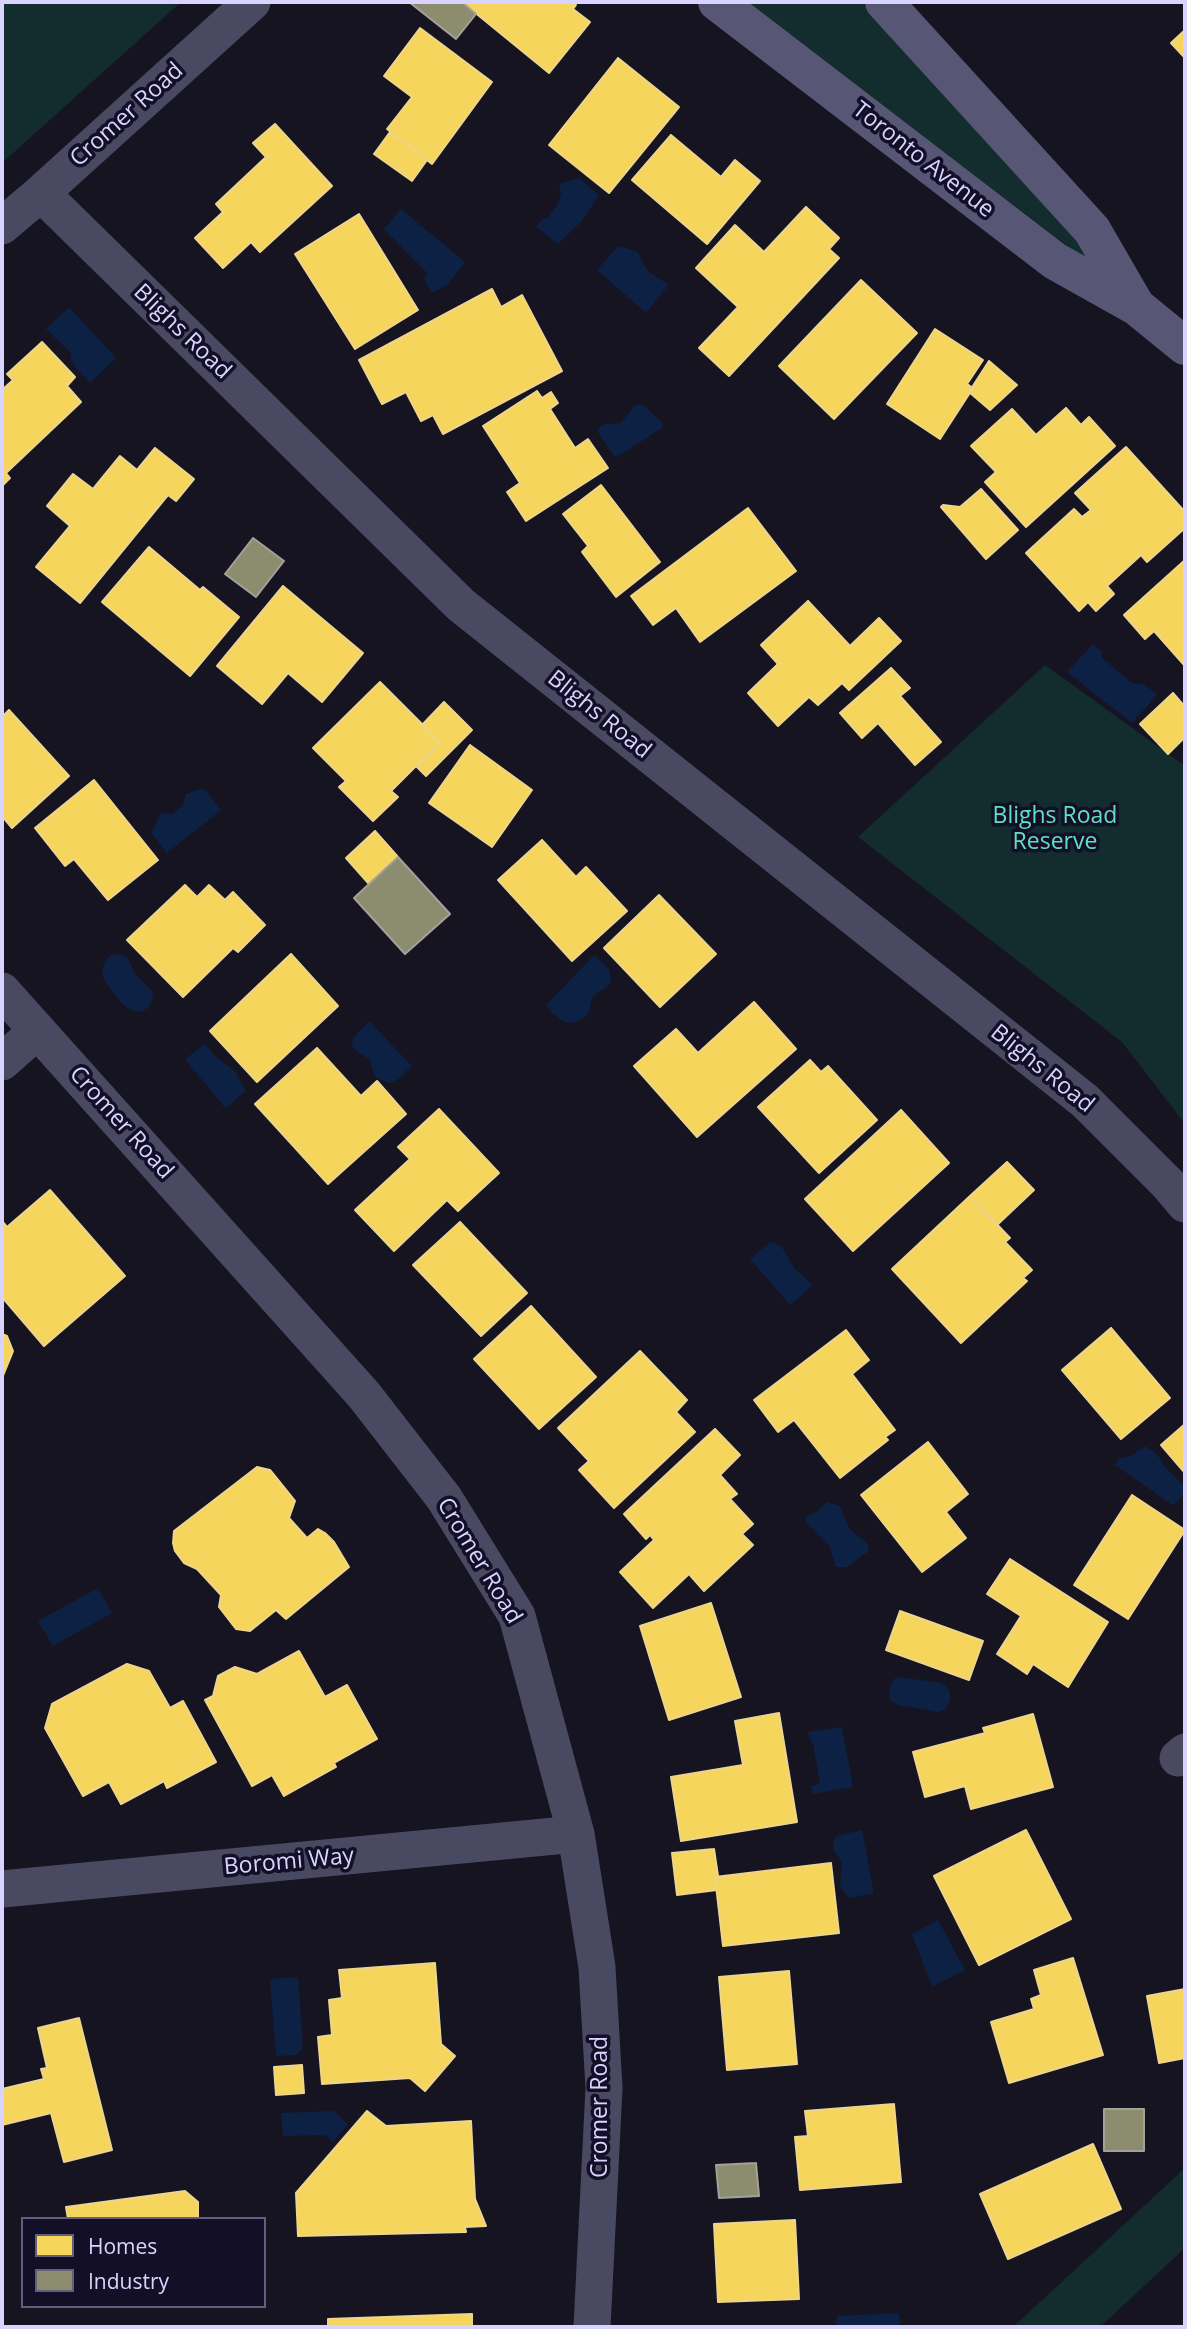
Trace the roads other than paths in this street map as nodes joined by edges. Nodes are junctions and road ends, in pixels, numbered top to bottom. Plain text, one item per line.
1 (252, 2) edge
2 (717, 2) edge
3 (884, 2) edge
4 (41, 194) junction
5 (2, 226) edge
6 (1137, 307) junction
7 (1185, 346) edge
8 (2, 990) edge
9 (37, 1031) junction
10 (2, 1062) edge
11 (1185, 1204) edge
12 (576, 1834) junction
13 (2, 1889) edge
14 (592, 2327) edge

1 - 4 street, Cromer Road
2 - 6 street, Toronto Avenue
3 - 6 street, Toronto Avenue
4 - 5 street, Cromer Road
4 - 11 street, Blighs Road
6 - 7 street, Toronto Avenue
8 - 9 street, Cromer Road
9 - 10 street
9 - 12 street, Cromer Road
12 - 13 street, Boromi Way
12 - 14 street, Cromer Road

